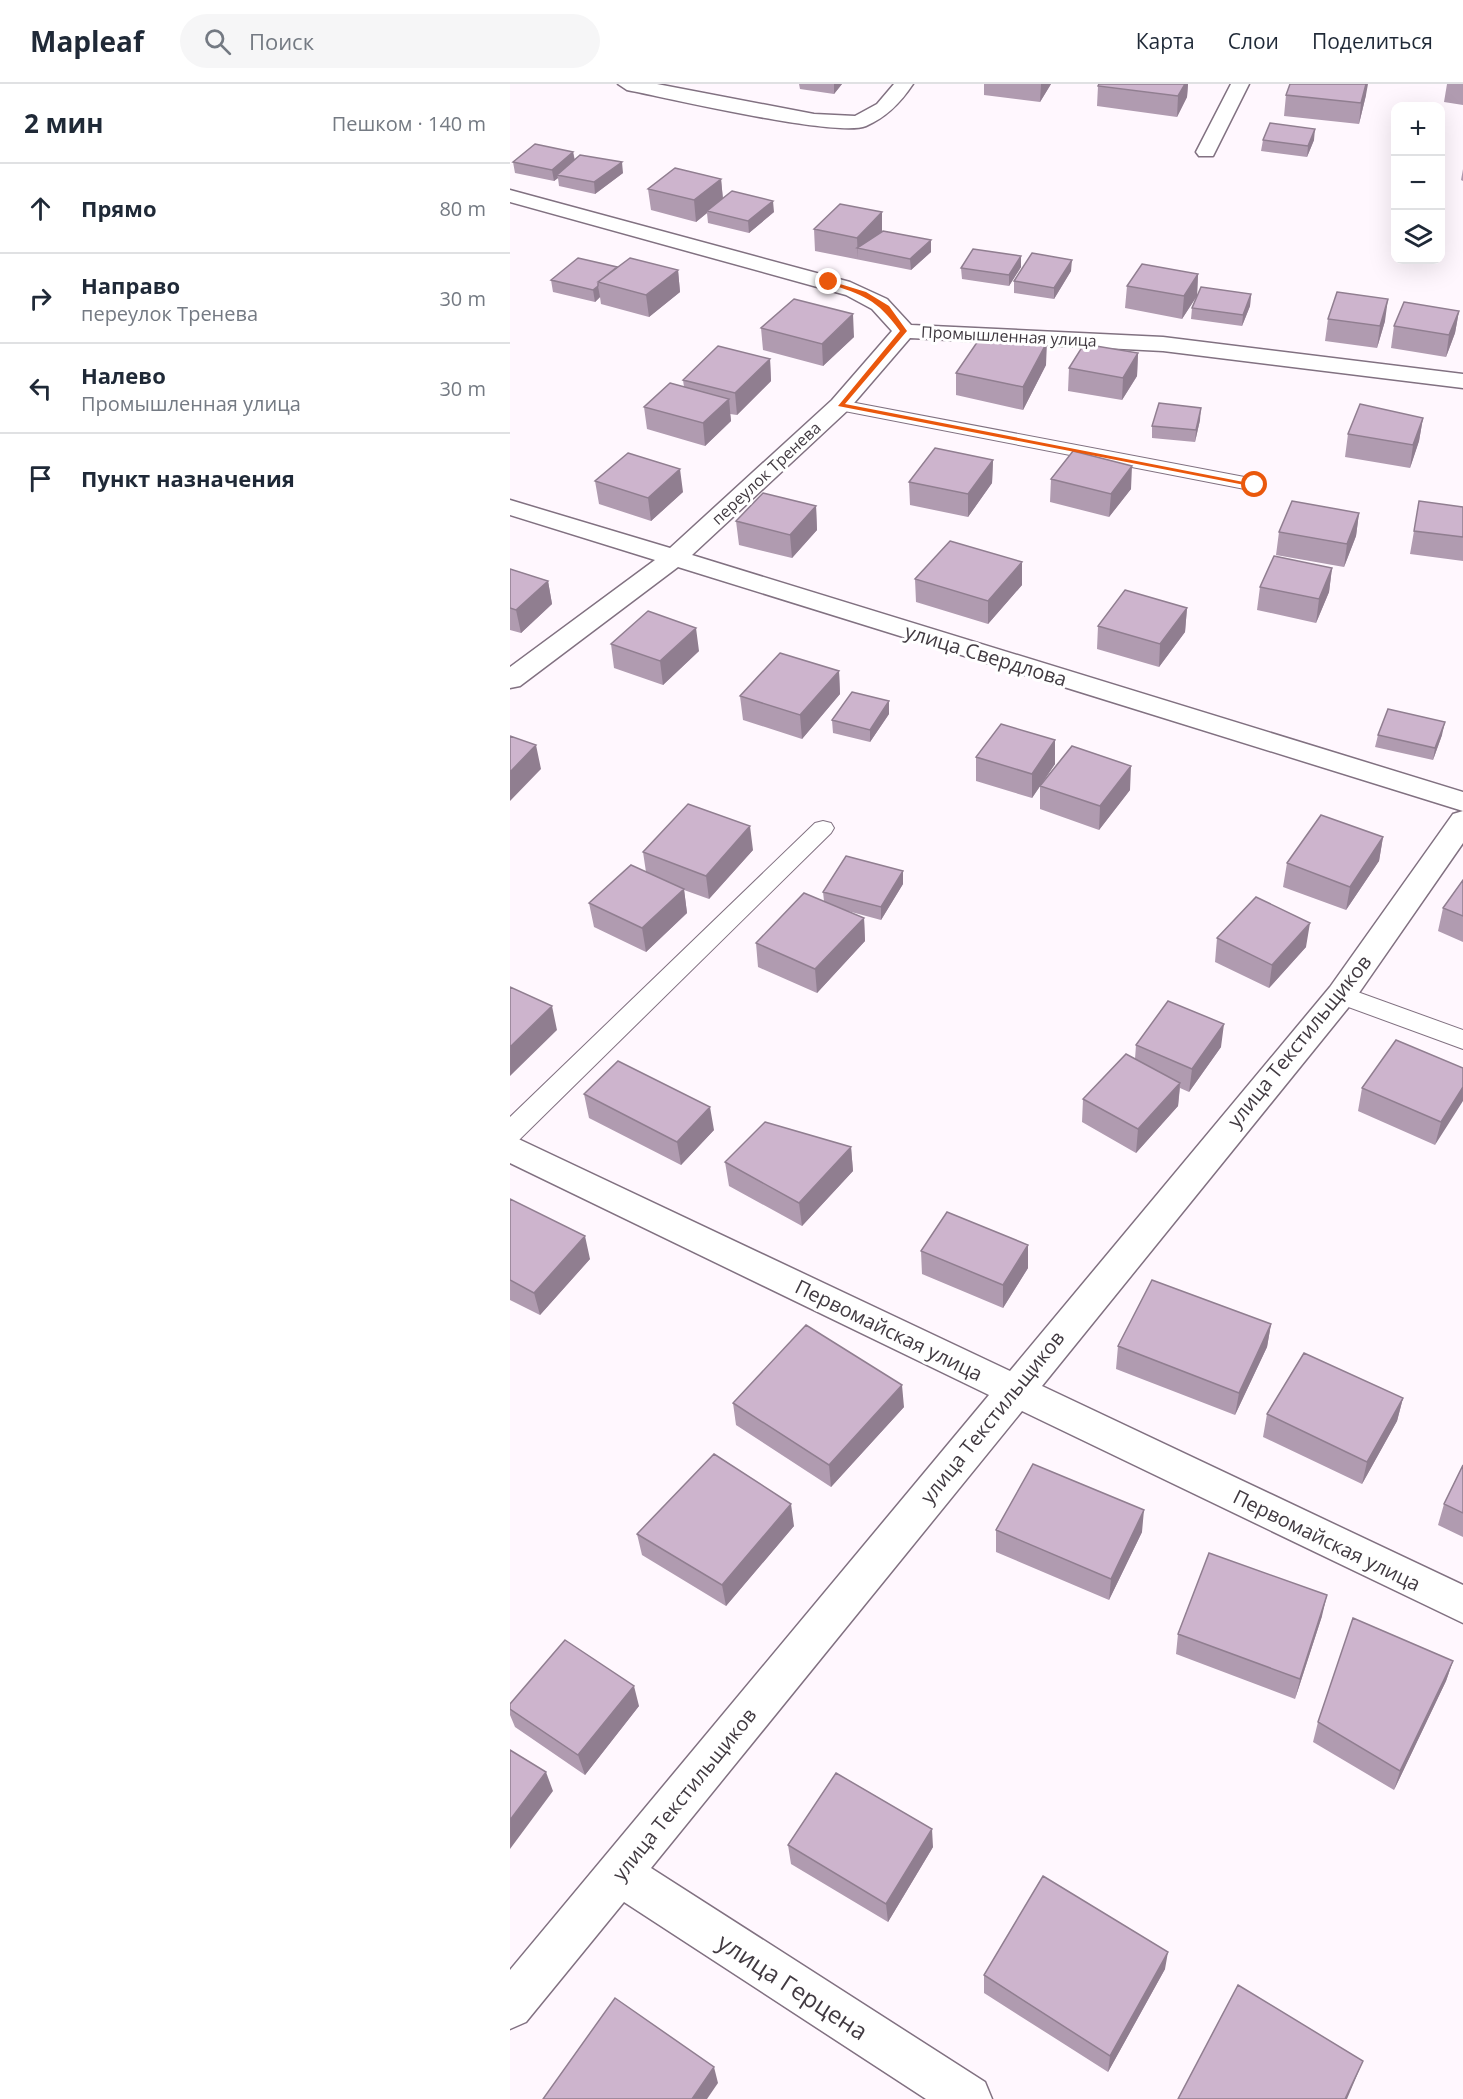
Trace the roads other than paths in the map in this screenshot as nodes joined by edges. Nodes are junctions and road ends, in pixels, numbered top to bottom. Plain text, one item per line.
1 (627, 84) edge
2 (904, 84) edge
3 (1240, 84) edge
4 (1206, 152) dead end
5 (510, 196) edge
6 (904, 331) junction
7 (1463, 381) edge
8 (840, 405) junction
9 (1255, 485) dead end
10 (510, 507) edge
11 (673, 559) junction
12 (510, 680) edge
13 (1463, 802) edge
14 (1463, 821) edge
15 (823, 828) dead end
16 (1341, 995) junction
17 (1463, 1040) edge
18 (510, 1133) edge
19 (510, 1148) edge
20 (1014, 1390) junction
21 (1463, 1605) edge
22 (619, 1873) junction
23 (510, 2006) edge
24 (968, 2099) edge

1 - 2 street
3 - 4 street
5 - 6 street, Промышленная улица
6 - 7 street, Промышленная улица
6 - 8 street, переулок Тренева
8 - 9 lane
8 - 11 street, переулок Тренева
10 - 11 street, улица Свердлова
11 - 12 street, переулок Тренева
11 - 13 street, улица Свердлова
14 - 16 street, улица Текстильщиков
15 - 18 lane
16 - 17 lane
16 - 20 street, улица Текстильщиков
19 - 20 street, Первомайская улица
20 - 21 street, Первомайская улица
20 - 22 street, улица Текстильщиков
22 - 23 street, улица Текстильщиков
22 - 24 street, улица Герцена

